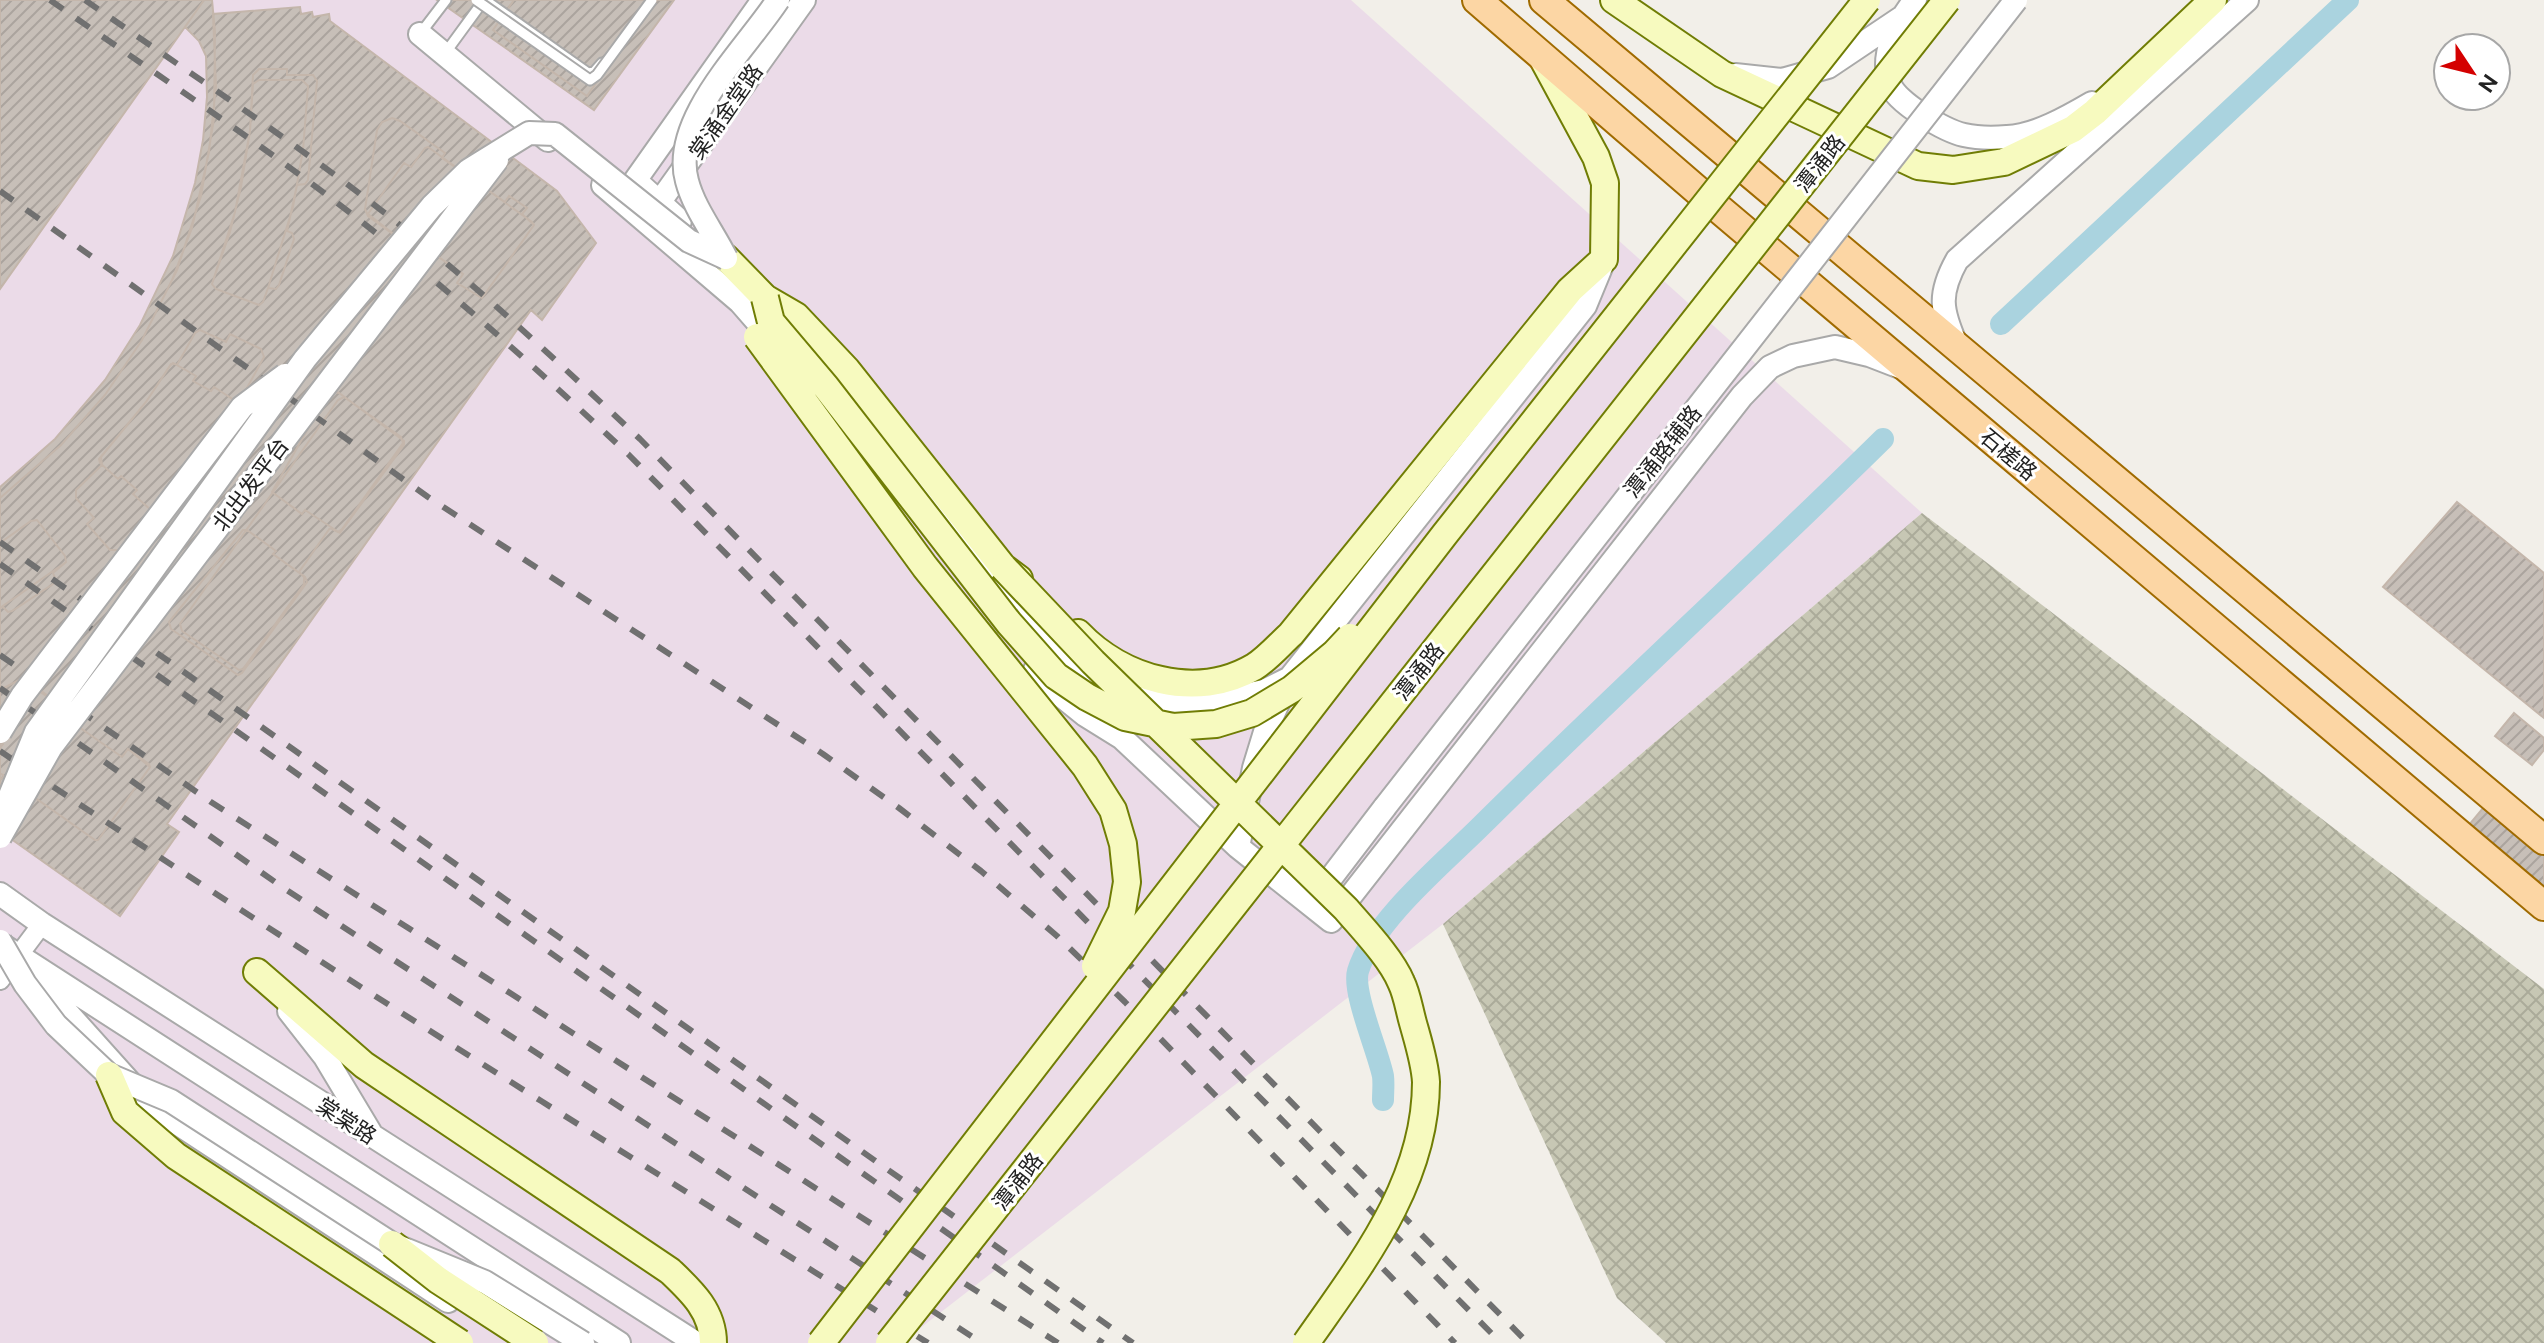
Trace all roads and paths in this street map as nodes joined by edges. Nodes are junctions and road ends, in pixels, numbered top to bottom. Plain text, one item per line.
1 (476, 0) edge
2 (484, 0) edge
3 (650, 0) edge
4 (763, 0) edge
5 (778, 0) edge
6 (804, 0) edge
7 (1477, 0) edge
8 (1544, 0) edge
9 (1614, 0) edge
10 (1867, 0) edge
11 (1915, 0) edge
12 (1947, 0) edge
13 (2016, 0) edge
14 (2213, 0) edge
15 (2247, 0) edge
16 (443, 4) edge
17 (1901, 18) junction
18 (420, 34) joint
19 (1539, 52) junction
20 (445, 54) junction
21 (1722, 74) junction
22 (2122, 86) junction
23 (513, 140) junction
24 (636, 181) junction
25 (620, 200) junction
26 (653, 213) junction
27 (726, 258) junction
28 (1604, 259) junction
29 (699, 267) junction
30 (765, 298) junction
31 (757, 337) joint
32 (1958, 349) junction
33 (305, 359) junction
34 (1911, 371) junction
35 (1445, 534) junction
36 (1003, 567) junction
37 (1289, 679) junction
38 (0, 732) edge
39 (0, 820) edge
40 (0, 837) edge
41 (2544, 840) edge
42 (1238, 847) junction
43 (0, 894) edge
44 (1310, 904) junction
45 (2544, 906) edge
46 (42, 924) junction
47 (6, 948) edge
48 (257, 972) joint
49 (0, 980) edge
50 (1040, 1056) junction
51 (109, 1075) junction
52 (373, 1136) junction
53 (392, 1244) junction
54 (460, 1343) edge
55 (511, 1343) edge
56 (535, 1343) edge
57 (583, 1343) edge
58 (619, 1343) edge
59 (696, 1343) edge
60 (713, 1343) edge
61 (821, 1343) edge
62 (889, 1343) edge
63 (1306, 1343) edge

1 - 3 lane, bridge
2 - 3 lane, bridge
2 - 20 lane
4 - 24 street, 棠涌金堂路
5 - 27 street, bridge
6 - 26 street, 棠涌金堂路
7 - 19 main road, 石槎路
8 - 32 main road
9 - 21 main road
10 - 35 main road, bridge
11 - 17 street
12 - 62 main road, 潭涌路, bridge
13 - 44 street, 潭涌路辅路, bridge
14 - 22 main road
15 - 32 street
16 - 18 lane
17 - 21 street
17 - 22 street
18 - 20 street
19 - 28 main road
19 - 34 main road, 石槎路
20 - 25 street
21 - 22 main road
23 - 27 street, 北出发平台, bridge
23 - 33 street, 北出发平台, bridge
23 - 40 street, 北出发平台, bridge
24 - 25 street, 棠涌金堂路
24 - 26 street
25 - 26 street
26 - 29 street
26 - 37 street
27 - 30 main road
28 - 36 main road, bridge
28 - 37 street
29 - 31 street
29 - 42 street
30 - 35 main road, bridge
30 - 36 main road
31 - 50 main road, bridge
32 - 41 main road
33 - 38 street, 北出发平台, bridge
33 - 39 street, 北出发平台, bridge
34 - 44 street
34 - 45 main road, 石槎路
35 - 50 main road, bridge
36 - 63 main road, bridge
37 - 42 street
42 - 44 street
43 - 46 street, 棠棠路
46 - 47 street
46 - 52 street, 棠棠路
47 - 49 street
47 - 51 street, bridge
47 - 55 street
47 - 58 street, 棠棠路
48 - 52 street
48 - 60 main road
50 - 61 main road, bridge
51 - 53 street, bridge
51 - 54 main road, bridge
52 - 59 street, 棠棠路
53 - 56 main road, bridge
53 - 57 street, bridge

